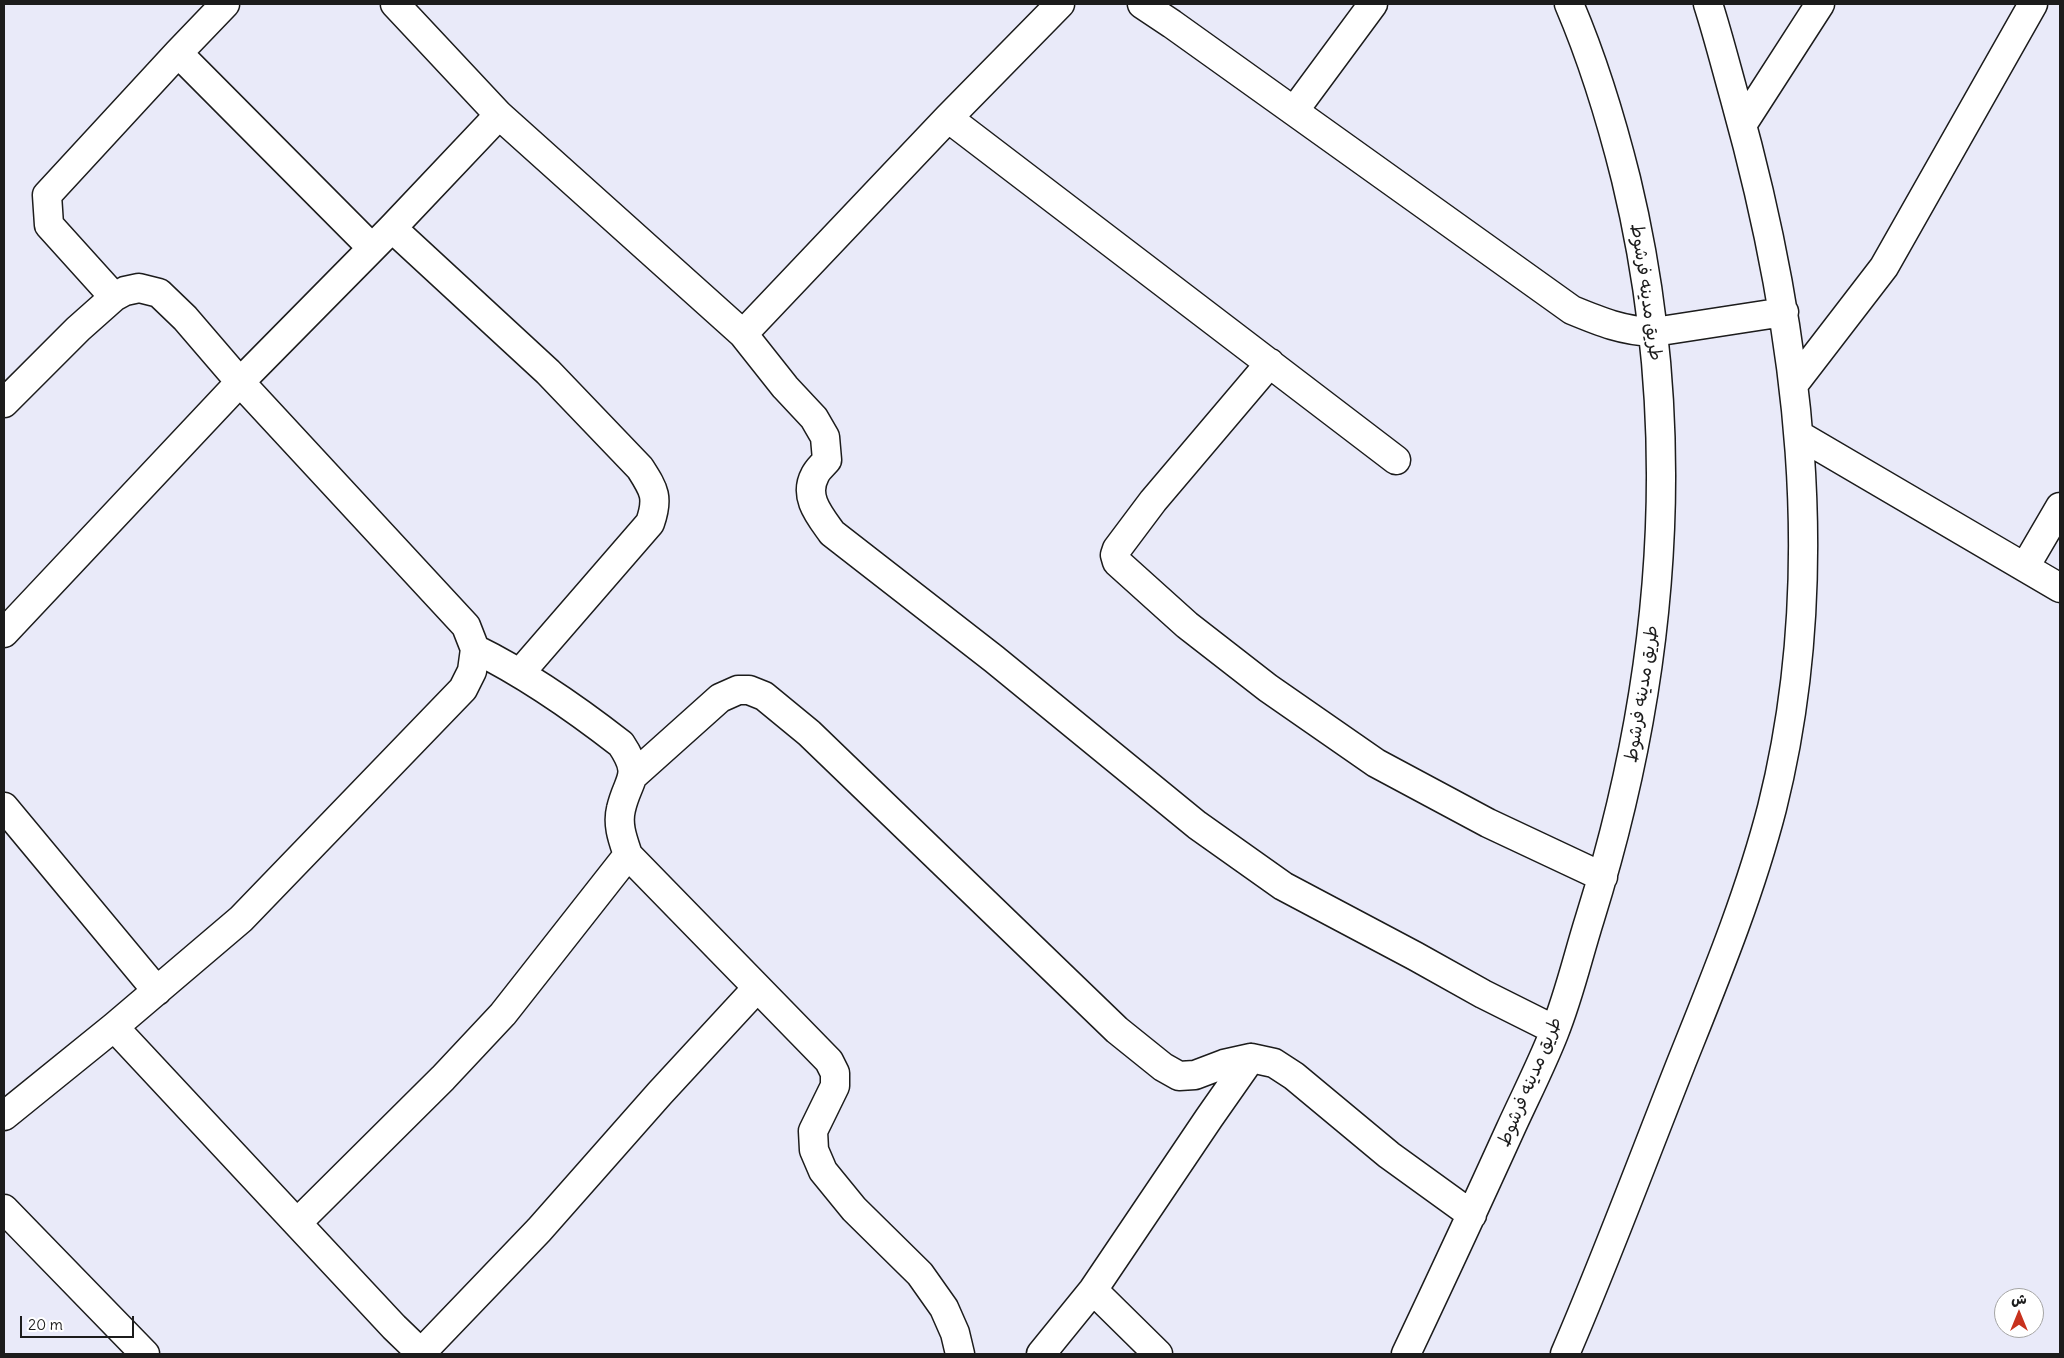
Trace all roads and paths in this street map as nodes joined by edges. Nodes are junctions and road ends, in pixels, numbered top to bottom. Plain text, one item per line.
1 (225, 4) edge
2 (395, 4) edge
3 (1060, 4) edge
4 (1142, 4) edge
5 (1373, 4) edge
6 (1569, 4) edge
7 (1708, 4) edge
8 (1820, 4) edge
9 (2033, 4) edge
10 (1178, 14) edge
11 (178, 53) junction
12 (1294, 111) junction
13 (499, 115) junction
14 (948, 118) junction
15 (1742, 125) junction
16 (392, 228) junction
17 (372, 248) junction
18 (114, 297) junction
19 (1784, 312) junction
20 (1654, 332) junction
21 (743, 334) junction
22 (1270, 363) junction
23 (240, 382) junction
24 (1794, 384) junction
25 (4, 403) edge
26 (1799, 435) junction
27 (1396, 460) dead end
28 (2060, 507) edge
29 (2025, 568) junction
30 (2060, 588) edge
31 (4, 633) edge
32 (475, 649) junction
33 (520, 673) junction
34 (634, 775) junction
35 (4, 807) edge
36 (628, 855) junction
37 (1603, 877) junction
38 (757, 988) junction
39 (156, 991) junction
40 (114, 1027) junction
41 (1555, 1030) junction
42 (1251, 1058) junction
43 (4, 1116) edge
44 (4, 1209) edge
45 (1472, 1215) junction
46 (296, 1223) junction
47 (1093, 1290) junction
48 (145, 1354) edge
49 (422, 1354) edge
50 (960, 1354) edge
51 (1041, 1354) edge
52 (1158, 1354) edge
53 (1406, 1354) edge
54 (1565, 1354) edge

1 - 11 street
2 - 13 street
3 - 14 street
4 - 10 street
5 - 12 street
6 - 20 street, طريق مدينه فرشوط
7 - 15 street
8 - 15 street
9 - 24 street
10 - 12 street
11 - 17 street
11 - 18 street
12 - 20 street
13 - 16 street
13 - 21 street
14 - 21 street
14 - 22 street
15 - 19 street
16 - 17 street
16 - 33 street
17 - 23 street
18 - 23 street
18 - 25 street
19 - 20 street
19 - 24 street
20 - 37 street, طريق مدينه فرشوط
21 - 41 street
22 - 27 street
22 - 37 street
23 - 31 street
23 - 32 street
24 - 26 street
26 - 29 street
26 - 54 street
28 - 29 street
29 - 30 street
32 - 33 street
32 - 39 street
33 - 34 street
34 - 36 street
34 - 42 street
35 - 39 street
36 - 38 street
36 - 46 street
37 - 41 street, طريق مدينه فرشوط
38 - 49 street
38 - 50 street
39 - 40 street
40 - 43 street
40 - 46 street
41 - 45 street, طريق مدينه فرشوط
42 - 45 street
42 - 47 street
44 - 48 street
45 - 53 street, طريق مدينه فرشوط
46 - 49 street
47 - 51 street
47 - 52 street

